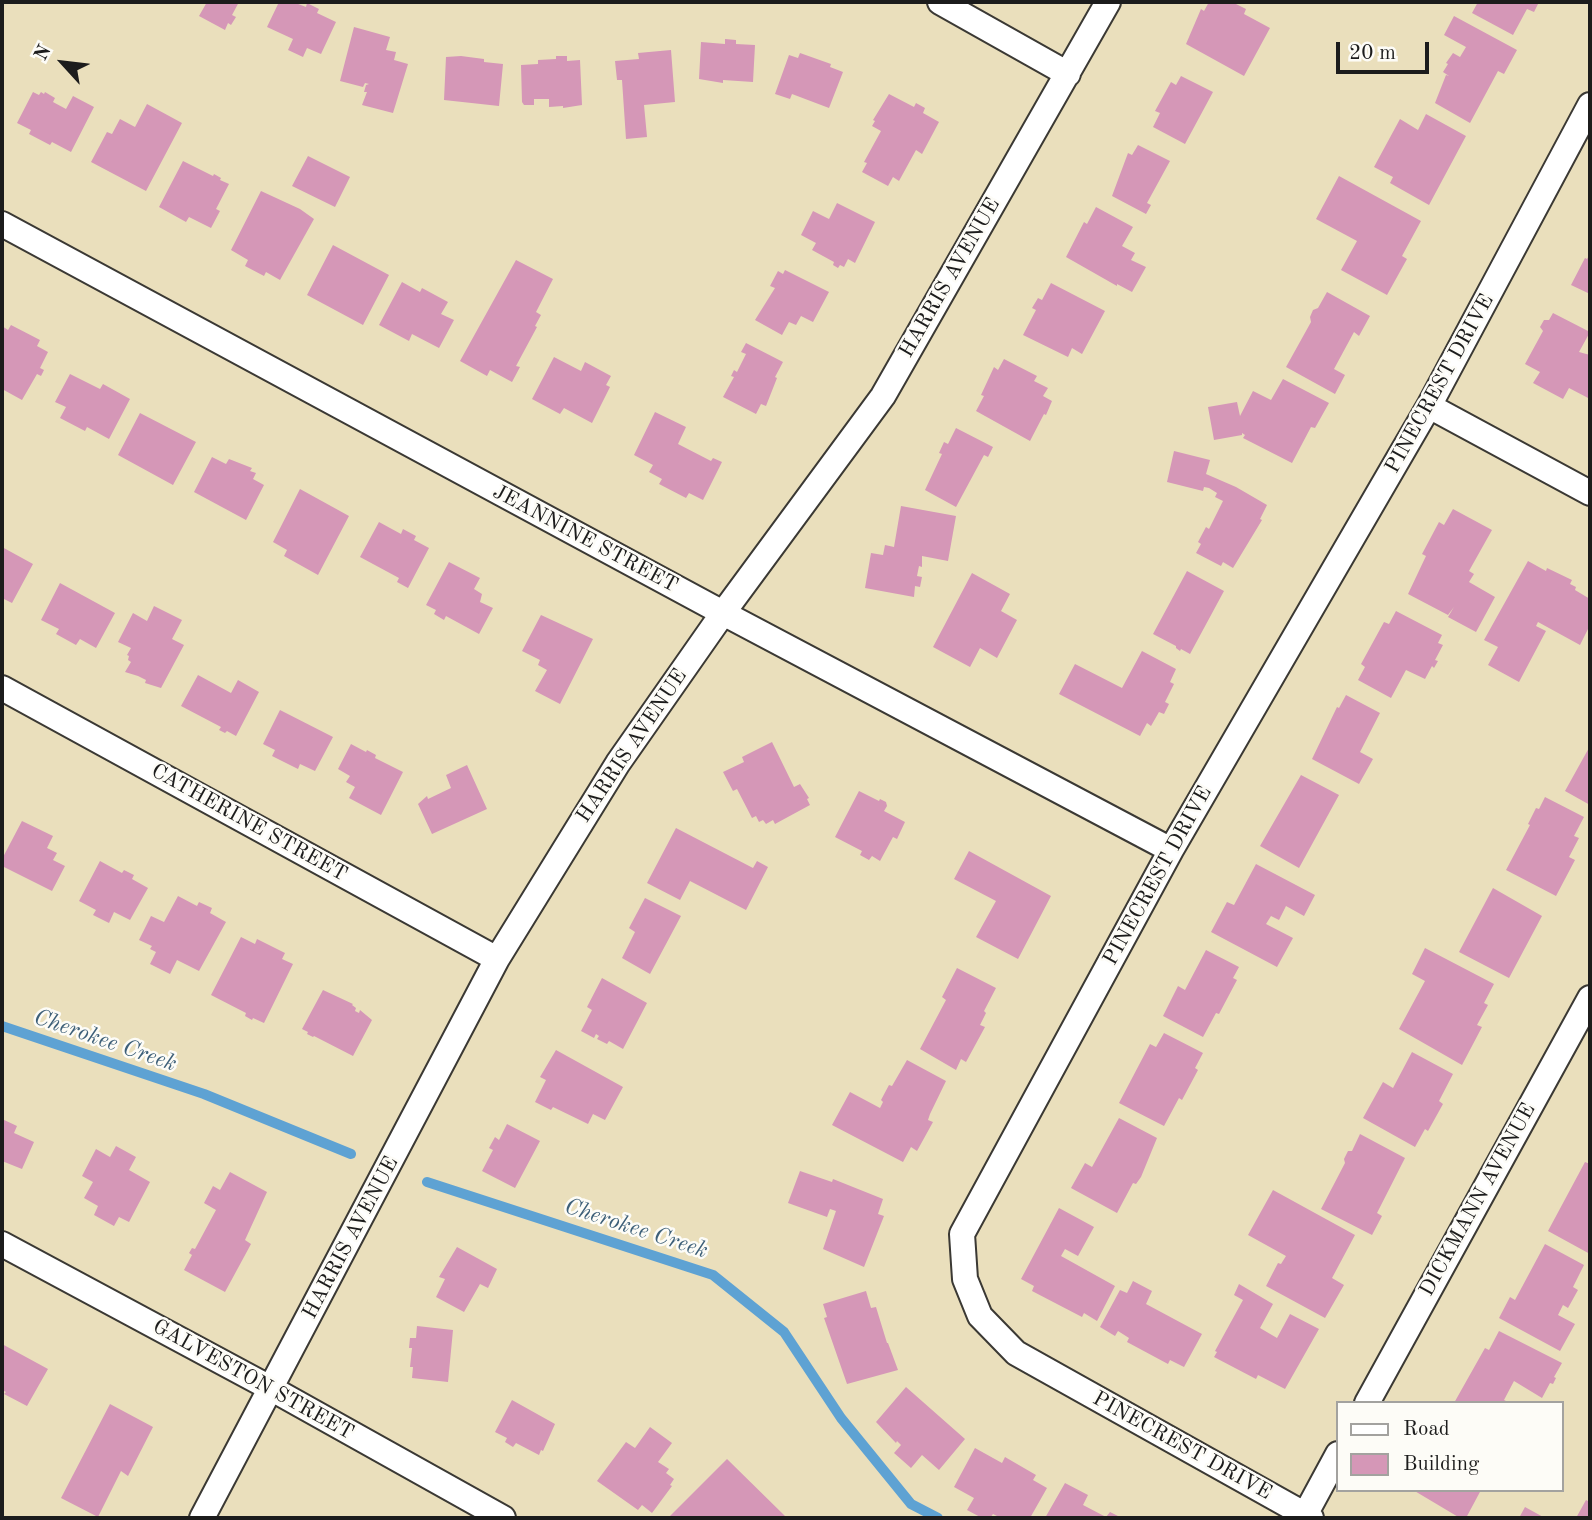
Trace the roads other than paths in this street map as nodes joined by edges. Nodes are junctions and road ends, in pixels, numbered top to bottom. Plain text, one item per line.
1 (940, 2) edge
2 (1108, 2) edge
3 (1068, 74) junction
4 (1590, 106) edge
5 (2, 224) edge
6 (1429, 406) junction
7 (1590, 493) edge
8 (723, 613) junction
9 (2, 688) edge
10 (1171, 850) junction
11 (497, 958) junction
12 (1590, 998) edge
13 (2, 1244) edge
14 (272, 1389) junction
15 (1368, 1401) edge
16 (1336, 1458) edge
17 (1308, 1517) edge
18 (202, 1518) edge
19 (503, 1518) edge

1 - 3 street
2 - 3 street, HARRIS AVENUE
3 - 8 street, HARRIS AVENUE
4 - 6 street, PINECREST DRIVE
5 - 8 street, JEANNINE STREET
6 - 7 street
6 - 10 street, PINECREST DRIVE
8 - 10 street, JEANNINE STREET
8 - 11 street, HARRIS AVENUE
9 - 11 street, CATHERINE STREET
10 - 17 street, PINECREST DRIVE
11 - 14 street, HARRIS AVENUE
12 - 15 street, DICKMANN AVENUE
13 - 14 street, GALVESTON STREET
14 - 18 street, HARRIS AVENUE
14 - 19 street, GALVESTON STREET
16 - 17 street

